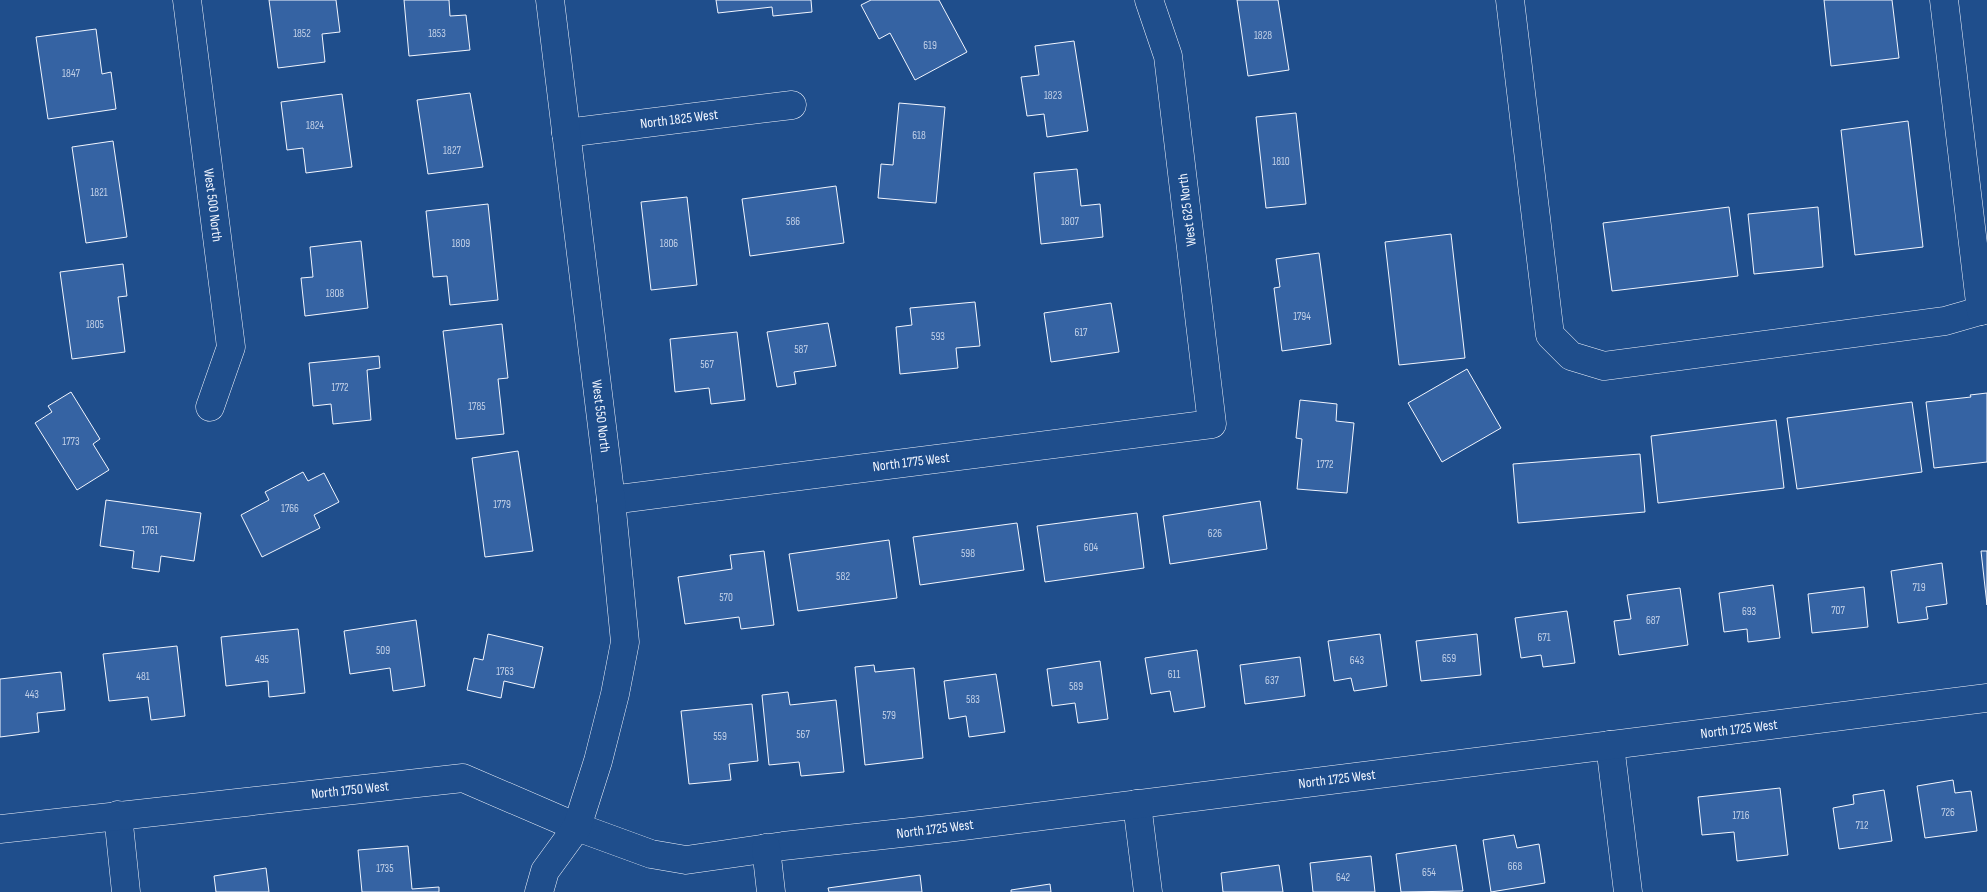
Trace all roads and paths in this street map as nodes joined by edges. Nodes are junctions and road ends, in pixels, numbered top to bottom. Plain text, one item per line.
1 (187, 0) edge
2 (550, 0) edge
3 (1148, 0) edge
4 (1510, 0) edge
5 (1944, 0) edge
6 (792, 105) dead end
7 (566, 133) junction
8 (1984, 310) edge
9 (210, 407) dead end
10 (1212, 424) joint
11 (611, 500) junction
12 (1987, 698) edge
13 (1610, 745) junction
14 (1137, 804) junction
15 (118, 815) junction
16 (577, 827) junction
17 (0, 829) edge
18 (766, 848) junction
19 (686, 860) joint
20 (126, 892) edge
21 (539, 892) edge
22 (771, 892) edge
23 (1148, 892) edge
24 (1628, 892) edge

1 - 9 street, West 500 North
2 - 7 street, West 550 North
3 - 10 street, West 625 North
4 - 8 street
5 - 8 street
6 - 7 street, North 1825 West
7 - 11 street, West 550 North
10 - 11 street, North 1775 West
11 - 16 street, West 550 North
12 - 13 street, North 1725 West
13 - 14 street, North 1725 West
13 - 24 street
14 - 18 street, North 1725 West
14 - 23 street
15 - 16 street, North 1750 West
15 - 17 street, North 1750 West
15 - 20 street
16 - 19 street, North 1750 West
16 - 21 street, West 550 North
18 - 19 street, North 1725 West
18 - 22 street

